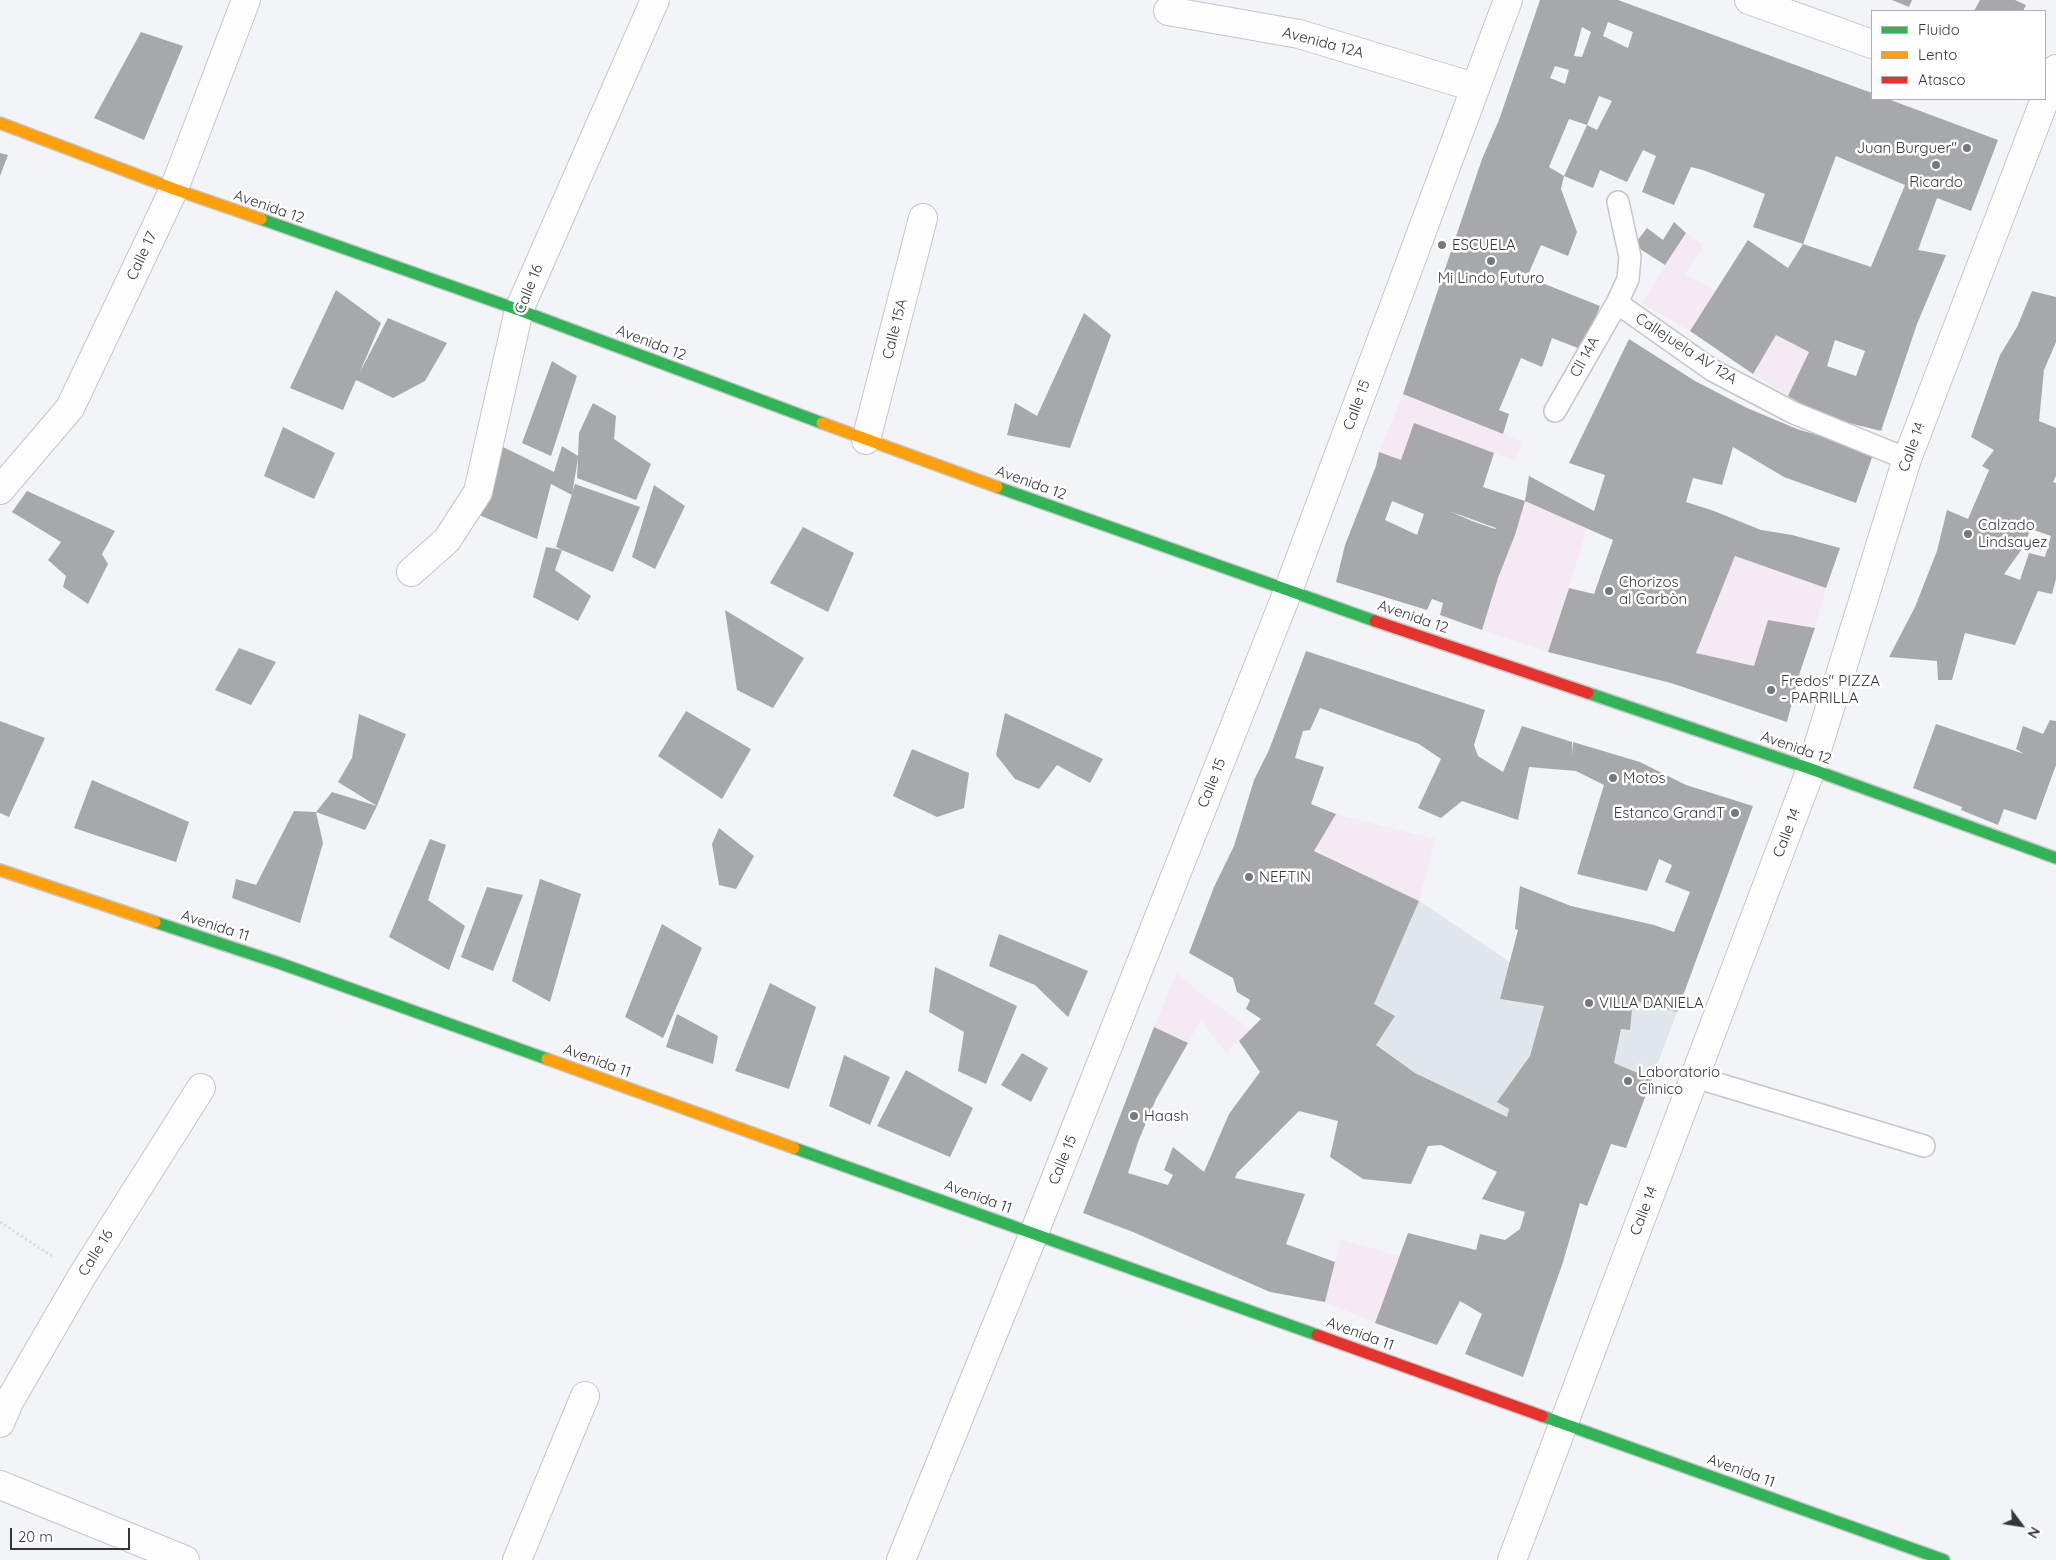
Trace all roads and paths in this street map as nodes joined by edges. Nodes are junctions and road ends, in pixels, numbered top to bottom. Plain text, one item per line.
1 (246, 0) edge
2 (655, 0) edge
3 (1508, 0) edge
4 (1749, 0) edge
5 (1168, 11) dead end
6 (1871, 44) edge
7 (2056, 69) edge
8 (1474, 87) junction
9 (2046, 93) edge
10 (2042, 102) edge
11 (0, 122) edge
12 (174, 189) junction
13 (1618, 202) dead end
14 (923, 218) dead end
15 (1617, 303) junction
16 (519, 310) junction
17 (1555, 411) dead end
18 (866, 440) junction
19 (1907, 459) junction
20 (0, 490) edge
21 (411, 572) dead end
22 (1288, 591) junction
23 (1811, 769) junction
24 (2056, 858) edge
25 (0, 870) edge
26 (1695, 1077) junction
27 (201, 1088) dead end
28 (1924, 1146) dead end
29 (0, 1222) edge
30 (1034, 1233) junction
31 (82, 1276) junction
32 (585, 1396) dead end
33 (0, 1423) edge
34 (1564, 1423) junction
35 (0, 1486) edge
36 (185, 1560) edge
37 (517, 1560) edge
38 (901, 1560) edge
39 (1512, 1560) edge
40 (1944, 1560) edge

1 - 12 street, Calle 17
2 - 16 street, Calle 16
3 - 8 street, Calle 15
4 - 6 street
5 - 8 street, Avenida 12A
7 - 9 street, Calle 14
8 - 22 street, Calle 15
10 - 19 street, Calle 14
11 - 12 street, Avenida 12
12 - 16 street, Avenida 12
12 - 20 street, Calle 17
13 - 15 lane
14 - 18 street, Calle 15A
15 - 17 lane, Cll 14A
15 - 19 lane, Callejuela AV 12A
16 - 18 street, Avenida 12
16 - 21 street, Calle 16
18 - 22 street, Avenida 12
19 - 23 street, Calle 14
22 - 23 street, Avenida 12
22 - 30 street, Calle 15
23 - 24 street, Avenida 12
23 - 26 street, Calle 14
25 - 30 street, Avenida 11
26 - 28 lane
26 - 34 street, Calle 14
27 - 31 street, Calle 16
29 - 31 path
30 - 34 street, Avenida 11
30 - 38 street, Calle 15
31 - 33 street, Calle 16
32 - 37 street
34 - 39 street, Calle 14
34 - 40 street, Avenida 11
35 - 36 street

